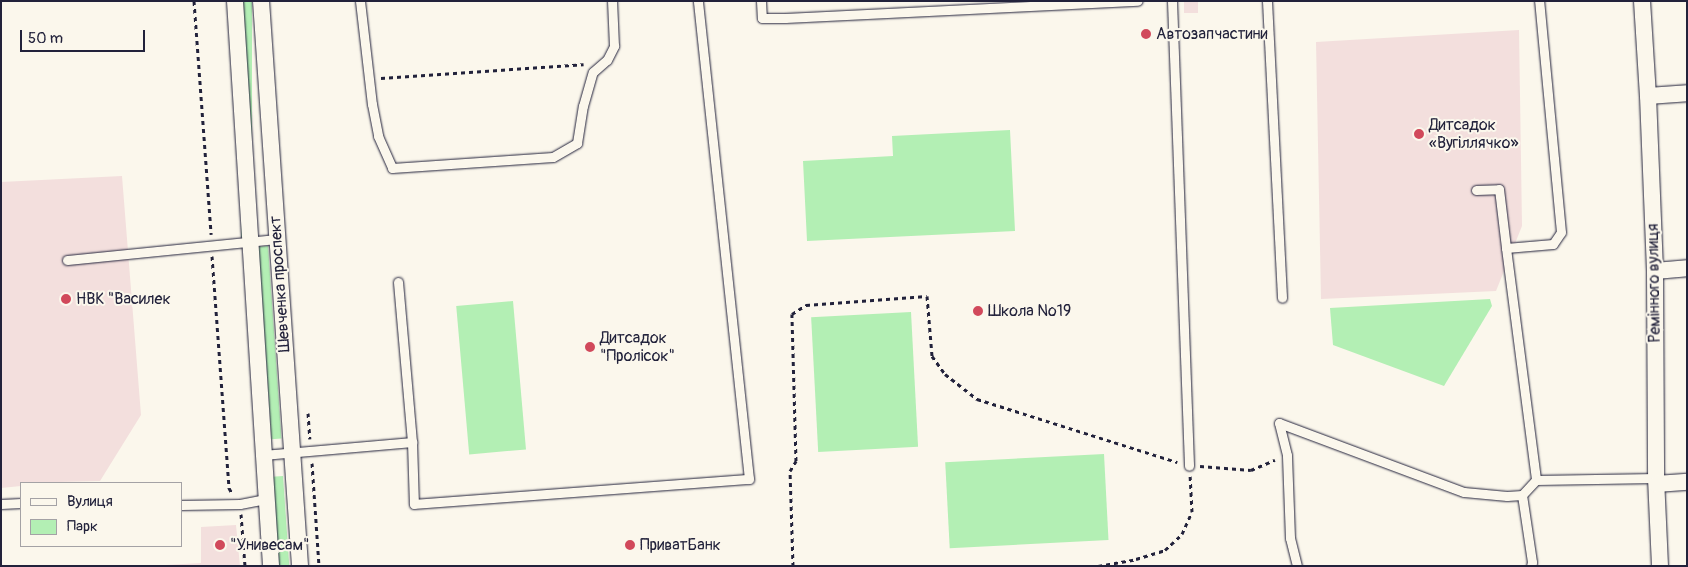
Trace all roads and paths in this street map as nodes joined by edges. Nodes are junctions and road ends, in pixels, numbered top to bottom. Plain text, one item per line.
1 (194, 1) edge
2 (235, 1) edge
3 (261, 1) edge
4 (360, 1) edge
5 (612, 1) edge
6 (698, 1) edge
7 (761, 1) edge
8 (1138, 1) edge
9 (1172, 1) edge
10 (1267, 1) edge
11 (1539, 1) edge
12 (1642, 1) edge
13 (605, 62) junction
14 (369, 78) junction
15 (1687, 93) edge
16 (1648, 96) junction
17 (1476, 190) dead end
18 (277, 239) junction
19 (250, 242) junction
20 (212, 247) junction
21 (1506, 248) junction
22 (67, 260) dead end
23 (1687, 268) edge
24 (1655, 271) junction
25 (398, 282) dead end
26 (1282, 298) dead end
27 (412, 442) junction
28 (291, 452) junction
29 (264, 455) junction
30 (1287, 455) junction
31 (1190, 466) junction
32 (1536, 480) junction
33 (1656, 481) junction
34 (1687, 482) edge
35 (1522, 495) junction
36 (266, 500) junction
37 (20, 503) edge
38 (1, 504) edge
39 (240, 504) junction
40 (182, 505) edge
41 (245, 566) edge
42 (271, 566) edge
43 (300, 566) edge
44 (793, 566) edge
45 (1098, 566) edge
46 (1297, 566) edge
47 (1531, 566) edge
48 (1660, 566) edge

1 - 20 path
2 - 19 street, Шевченка проспект
3 - 18 street, Шевченка проспект
4 - 14 lane
5 - 13 lane
6 - 27 lane
7 - 8 lane
9 - 31 lane
10 - 26 lane
11 - 21 lane
12 - 16 street, Ремінного вулиця
13 - 14 path
13 - 14 lane
15 - 16 street
16 - 24 street, Ремінного вулиця
17 - 21 lane
18 - 19 lane
18 - 28 street, Шевченка проспект
19 - 20 lane
19 - 29 street, Шевченка проспект
20 - 22 lane
20 - 39 path
21 - 32 lane
23 - 24 street
24 - 33 street, Ремінного вулиця
25 - 27 lane
27 - 28 lane
28 - 29 lane
28 - 43 street, Шевченка проспект
29 - 36 street, Шевченка проспект
30 - 31 path
30 - 35 lane
30 - 46 lane
31 - 44 path
31 - 45 path
32 - 33 lane
32 - 35 lane
33 - 34 street
33 - 48 street, Ремінного вулиця
35 - 47 lane
36 - 39 lane
36 - 42 street, Шевченка проспект
37 - 38 lane
39 - 40 lane
39 - 41 path

